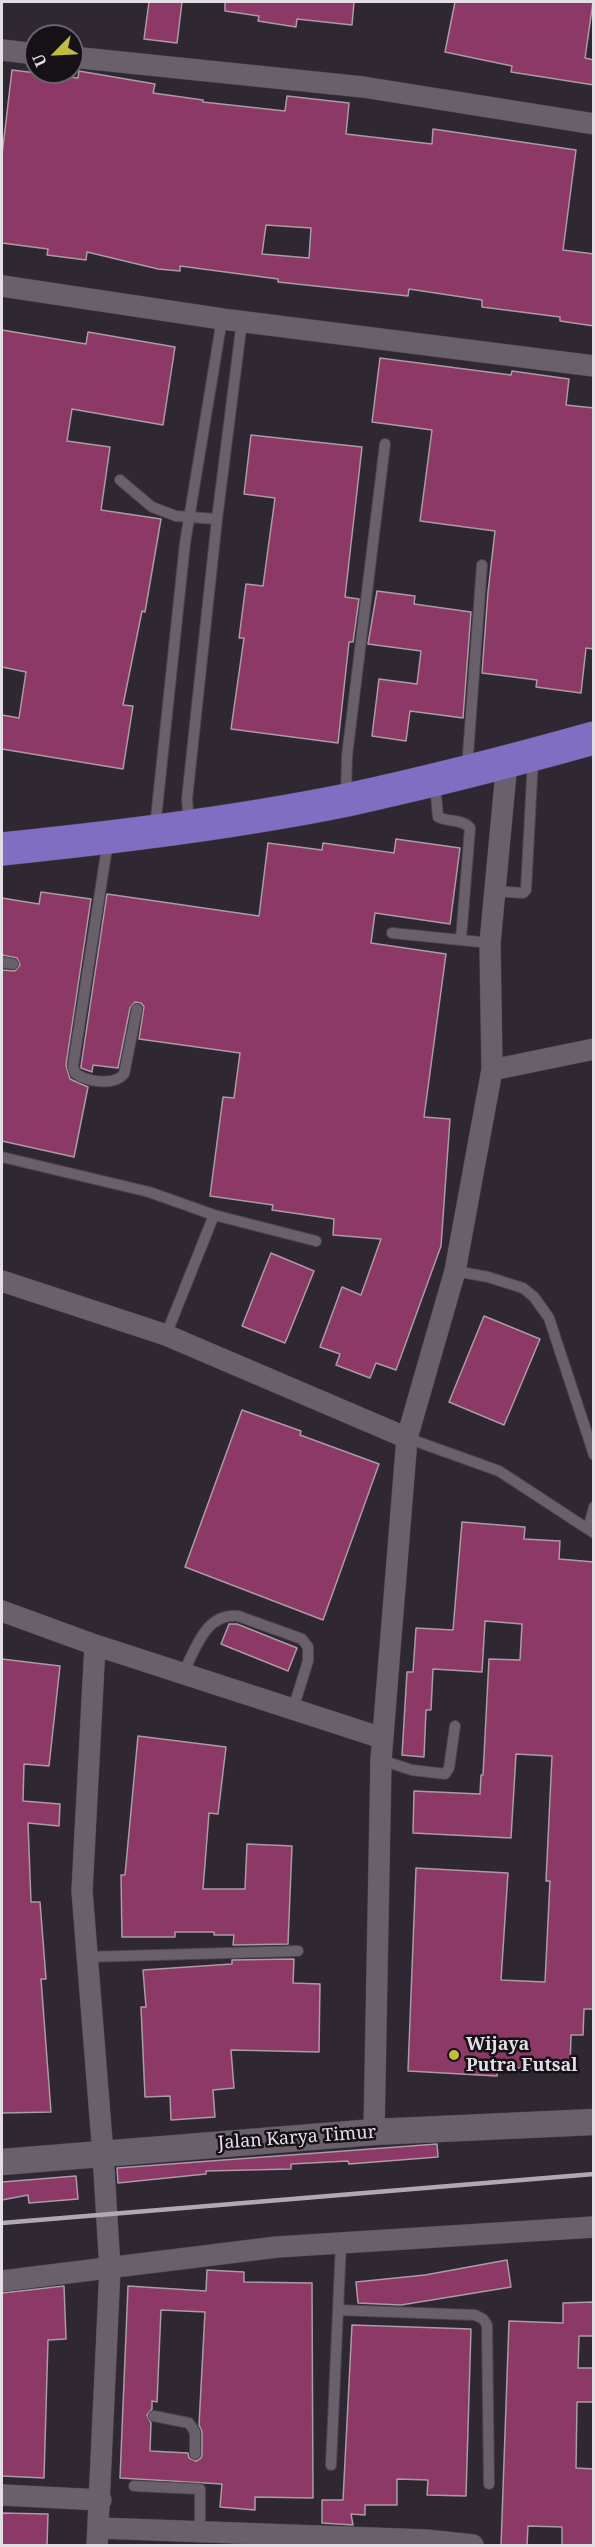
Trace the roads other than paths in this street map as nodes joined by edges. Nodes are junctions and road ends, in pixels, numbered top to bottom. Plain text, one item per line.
1 (2, 50) edge
2 (24, 53) edge
3 (84, 58) edge
4 (594, 124) edge
5 (2, 286) edge
6 (232, 320) junction
7 (594, 366) edge
8 (385, 444) dead end
9 (120, 480) dead end
10 (190, 516) junction
11 (217, 519) junction
12 (483, 565) dead end
13 (594, 738) edge
14 (520, 758) junction
15 (467, 772) junction
16 (435, 780) junction
17 (346, 800) junction
18 (189, 826) junction
19 (154, 831) junction
20 (109, 838) junction
21 (2, 849) edge
22 (493, 891) junction
23 (392, 933) dead end
24 (461, 939) junction
25 (490, 943) junction
26 (136, 1009) dead end
27 (594, 1049) edge
28 (492, 1070) junction
29 (2, 1157) edge
30 (214, 1215) junction
31 (316, 1241) dead end
32 (455, 1271) junction
33 (2, 1281) edge
34 (166, 1335) junction
35 (407, 1438) junction
36 (594, 1455) edge
37 (594, 1507) edge
38 (591, 1531) edge
39 (2, 1611) edge
40 (94, 1645) junction
41 (183, 1674) junction
42 (293, 1709) junction
43 (455, 1726) dead end
44 (382, 1737) junction
45 (381, 1760) junction
46 (298, 1951) dead end
47 (86, 1957) junction
48 (594, 2122) edge
49 (374, 2132) junction
50 (103, 2154) junction
51 (2, 2162) edge
52 (594, 2227) edge
53 (341, 2243) junction
54 (110, 2269) junction
55 (2, 2281) edge
56 (338, 2310) junction
57 (154, 2416) dead end
58 (195, 2454) dead end
59 (331, 2465) dead end
60 (489, 2484) dead end
61 (134, 2486) dead end
62 (2, 2495) edge
63 (101, 2500) junction
64 (200, 2531) junction
65 (98, 2537) edge
66 (426, 2543) edge
67 (473, 2545) edge

1 - 2 street
3 - 4 street
5 - 6 street
6 - 7 street
6 - 10 lane
6 - 11 lane
8 - 17 lane
9 - 10 lane
10 - 11 lane
10 - 19 lane
11 - 18 lane
12 - 15 lane
13 - 14 highway
14 - 15 highway
14 - 22 street
14 - 22 lane
15 - 16 highway
16 - 17 highway
16 - 24 lane
17 - 18 highway
18 - 19 highway
19 - 20 highway
20 - 21 highway
20 - 26 lane
22 - 25 street
23 - 24 lane
24 - 25 lane
25 - 28 street
27 - 28 street
28 - 32 street
29 - 30 lane
30 - 31 lane
30 - 34 lane
32 - 35 street
32 - 36 lane
33 - 34 street
34 - 35 street
35 - 38 lane
35 - 44 street
37 - 38 lane
39 - 40 street
40 - 41 street
40 - 47 street
41 - 42 street
41 - 42 lane
42 - 44 street
43 - 45 lane
44 - 45 street
45 - 49 street
46 - 47 lane
47 - 50 street
48 - 49 street, Jalan Karya Timur
49 - 50 street, Jalan Karya Timur
50 - 51 street, Jalan Karya Timur
50 - 54 street
52 - 53 street
53 - 54 street
53 - 56 lane
54 - 55 street
54 - 63 street
56 - 59 lane
56 - 60 lane
57 - 58 lane
61 - 64 lane
62 - 63 street
63 - 65 street
64 - 65 street
64 - 66 street
66 - 67 street

